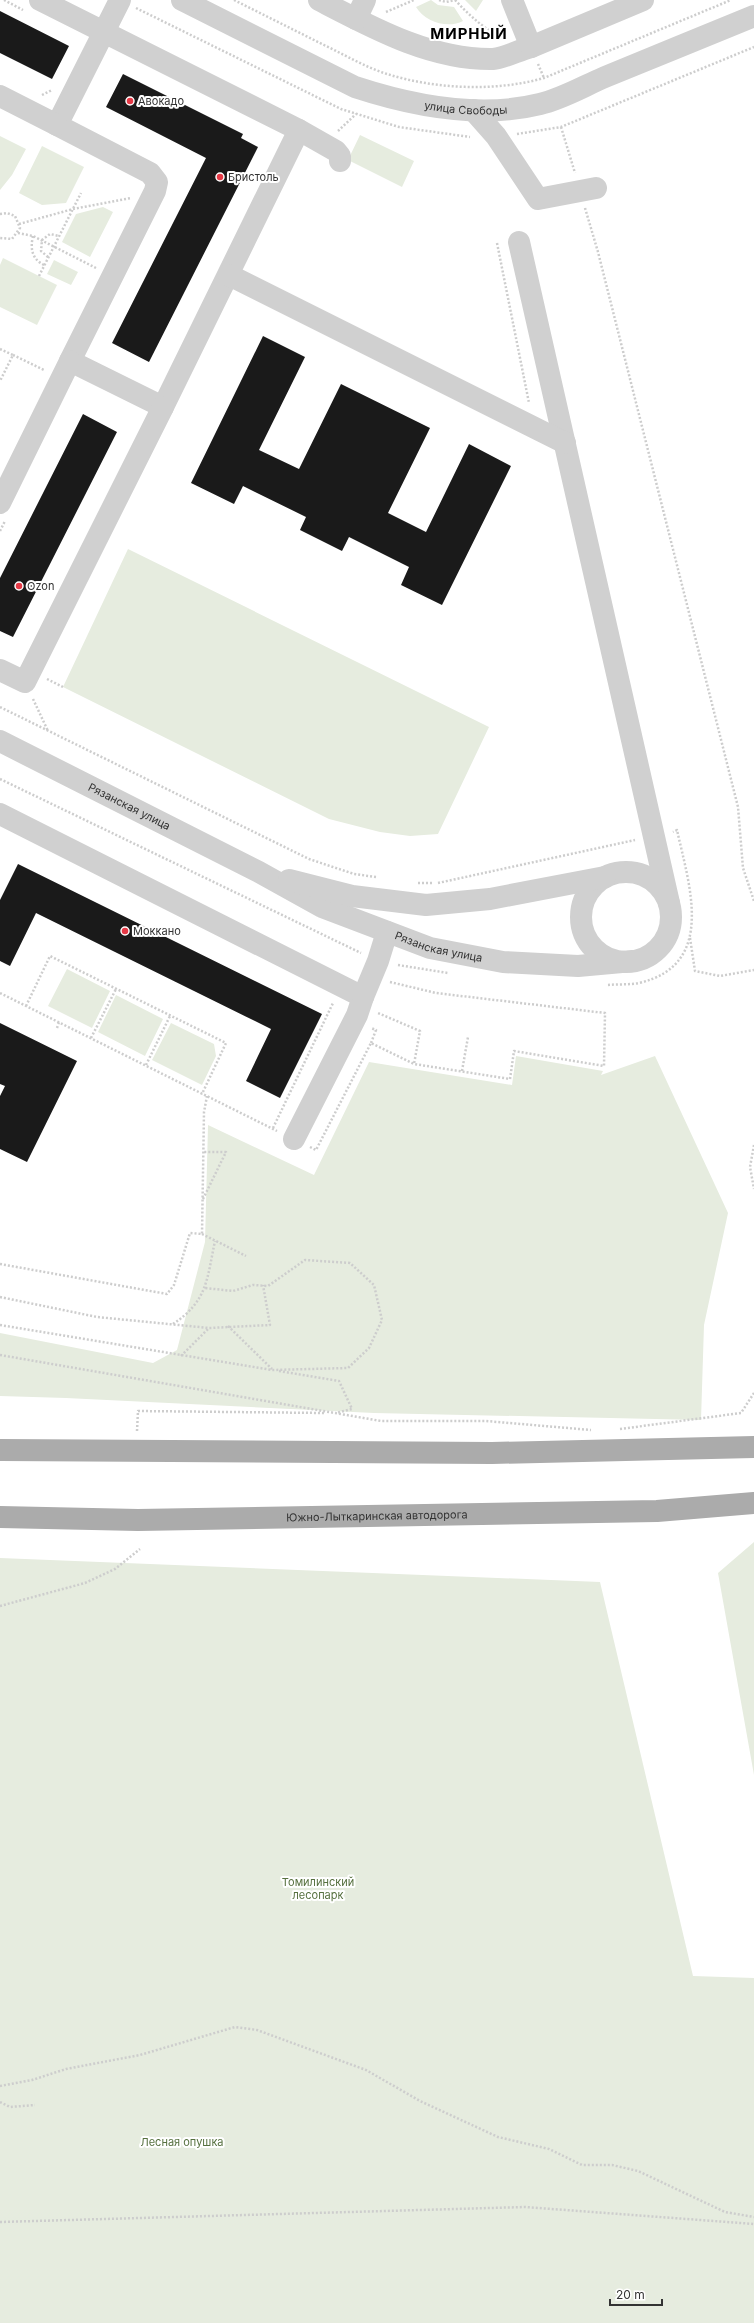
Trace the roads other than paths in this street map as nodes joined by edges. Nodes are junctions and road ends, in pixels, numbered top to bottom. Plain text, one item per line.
1 (120, 0) edge
2 (182, 0) edge
3 (319, 0) edge
4 (512, 0) edge
5 (643, 0) edge
6 (33, 5) edge
7 (364, 15) edge
8 (754, 16) edge
9 (104, 31) junction
10 (531, 47) junction
11 (0, 96) edge
12 (473, 110) junction
13 (57, 125) junction
14 (299, 130) junction
15 (340, 161) dead end
16 (588, 189) road end
17 (519, 242) dead end
18 (229, 275) junction
19 (70, 361) junction
20 (163, 407) junction
21 (564, 443) junction
22 (3, 510) edge
23 (0, 670) edge
24 (0, 741) edge
25 (0, 814) edge
26 (258, 872) junction
27 (605, 877) junction
28 (669, 903) junction
29 (387, 932) junction
30 (633, 961) junction
31 (368, 987) junction
32 (294, 1139) road end
33 (754, 1447) edge
34 (0, 1450) edge
35 (754, 1503) edge
36 (0, 1517) edge

1 - 9 street
2 - 12 street, улица Свободы
3 - 7 street
4 - 10 street
5 - 10 street
6 - 9 street
7 - 10 street
8 - 12 street, улица Свободы
9 - 13 street
9 - 14 street
11 - 13 street
12 - 16 street
13 - 19 street
14 - 15 street
14 - 18 street
17 - 21 street
18 - 20 street
18 - 21 street
19 - 20 street
19 - 22 street
20 - 23 street
21 - 28 street
24 - 26 street, Рязанская улица
25 - 31 street
26 - 27 street, Рязанская улица
26 - 29 street, Рязанская улица
27 - 28 street
27 - 30 street
28 - 30 street
29 - 30 street, Рязанская улица
29 - 31 street
31 - 32 street
33 - 34 main road
35 - 36 main road, Южно-Лыткаринская автодорога

